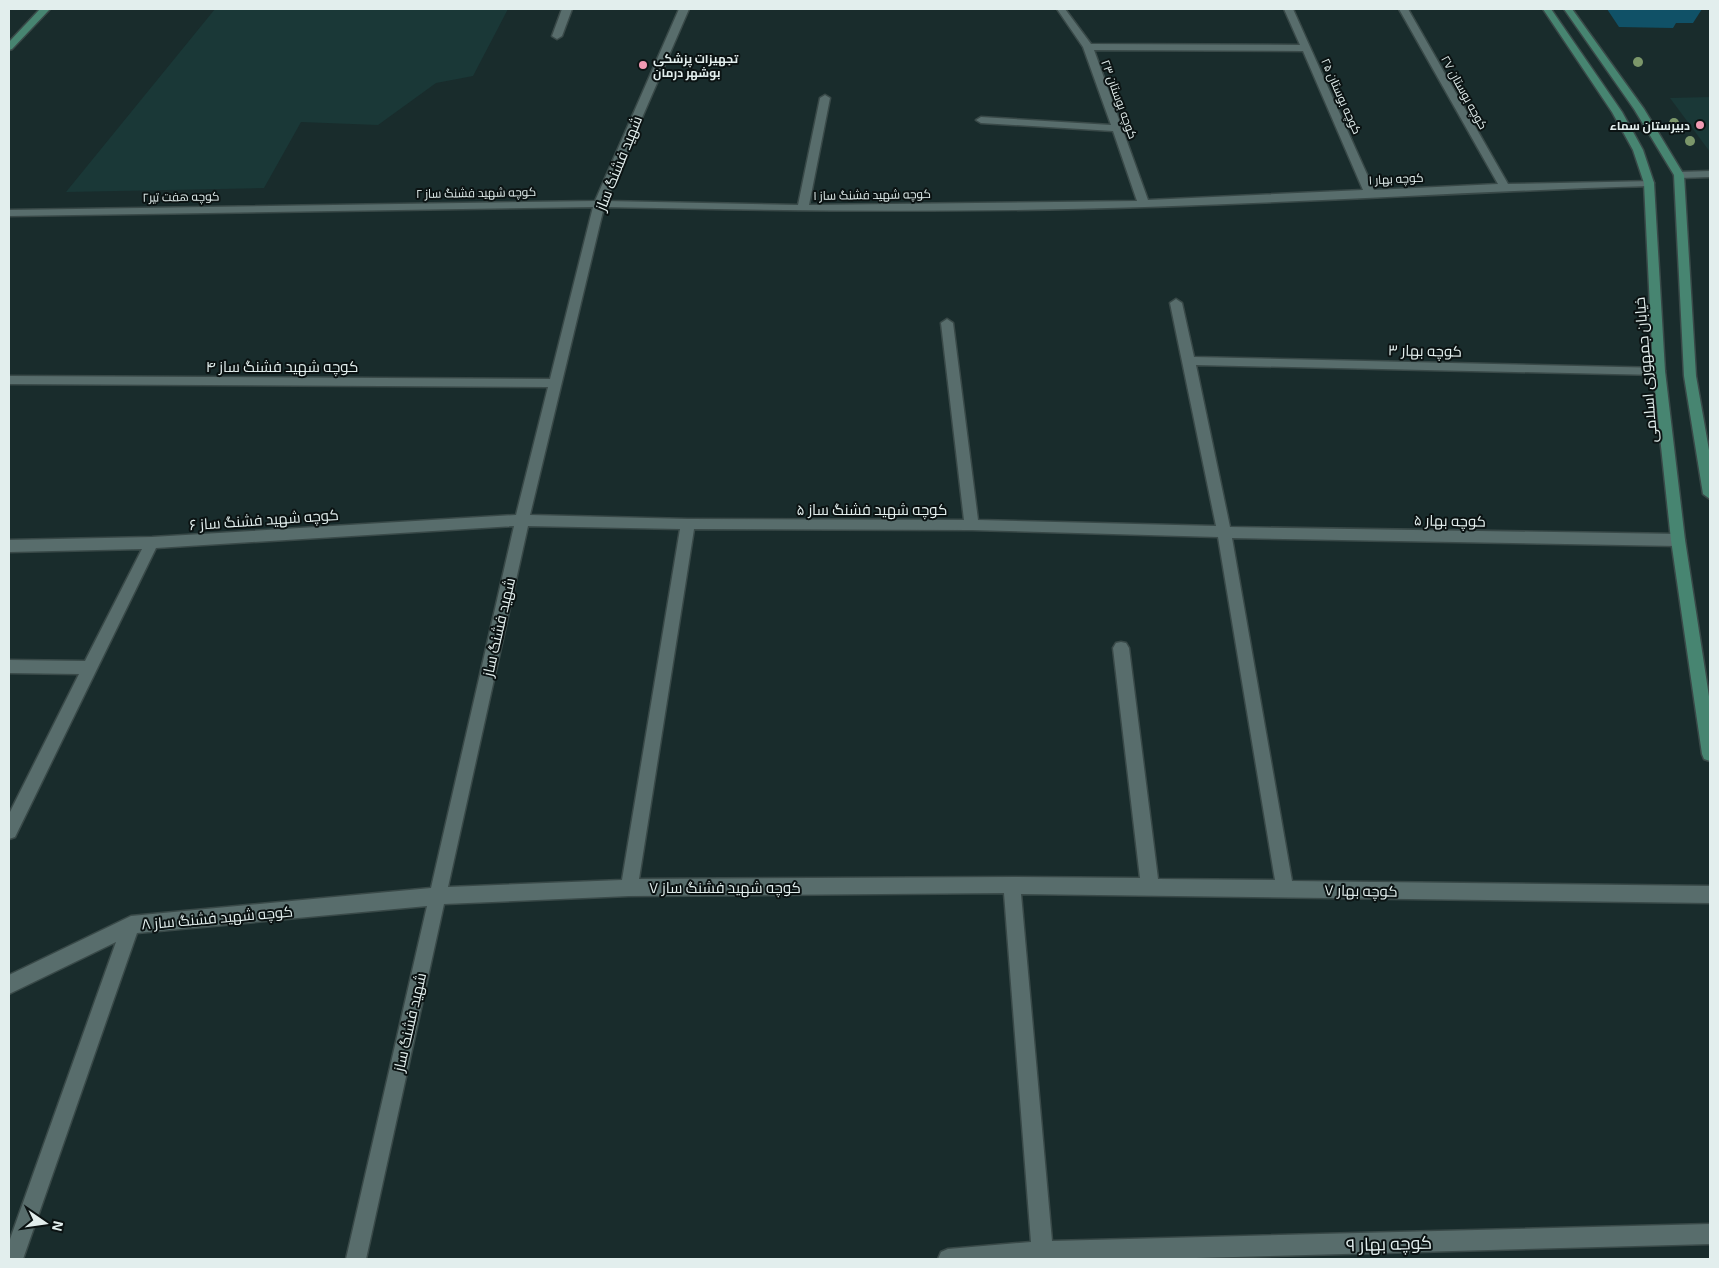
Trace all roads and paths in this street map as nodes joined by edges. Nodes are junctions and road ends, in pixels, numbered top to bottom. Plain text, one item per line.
1 (46, 9) edge
2 (567, 9) edge
3 (684, 9) edge
4 (1060, 9) edge
5 (1289, 9) edge
6 (1404, 9) edge
7 (1548, 9) edge
8 (1568, 9) edge
9 (557, 36) dead end
10 (9, 47) edge
11 (1088, 47) junction
12 (1307, 48) junction
13 (825, 98) dead end
14 (981, 120) dead end
15 (1118, 128) junction
16 (1710, 174) edge
17 (1679, 175) junction
18 (1650, 183) junction
19 (1505, 187) junction
20 (1370, 193) junction
21 (599, 204) junction
22 (1144, 204) junction
23 (353, 206) joint
24 (804, 208) junction
25 (9, 213) edge
26 (1176, 303) dead end
27 (947, 323) dead end
28 (1190, 361) junction
29 (1659, 371) junction
30 (9, 380) edge
31 (554, 383) junction
32 (1710, 494) edge
33 (522, 520) junction
34 (688, 524) junction
35 (972, 525) junction
36 (1222, 532) junction
37 (1678, 540) junction
38 (152, 543) junction
39 (9, 546) edge
40 (1120, 648) dead end
41 (9, 666) edge
42 (88, 668) junction
43 (1710, 754) edge
44 (9, 831) edge
45 (1012, 885) junction
46 (1150, 887) junction
47 (629, 888) junction
48 (1285, 889) junction
49 (1710, 895) edge
50 (438, 896) junction
51 (131, 925) junction
52 (9, 985) edge
53 (1710, 1234) edge
54 (1043, 1256) edge
55 (13, 1259) edge
56 (356, 1259) edge
57 (948, 1259) edge

1 - 10 street
2 - 9 street
3 - 21 street, شهید فشنگ ساز
4 - 11 street, کوچه بوستان ۲۳
5 - 12 street, کوچه بوستان ۲۵
6 - 19 street, کوچه بوستان ۲۷
7 - 18 street, خیابان جمهوری اسلامی
8 - 17 street
11 - 12 street
11 - 15 street, کوچه بوستان ۲۳
12 - 20 street, کوچه بوستان ۲۵
13 - 24 street
14 - 15 street
15 - 22 street, کوچه بوستان ۲۳
16 - 17 street
17 - 32 street
18 - 19 street, کوچه بهار ۱
18 - 29 street, خیابان جمهوری اسلامی
19 - 20 street, کوچه بهار ۱
20 - 22 street, کوچه بهار ۱
21 - 23 street, کوچه شهید فشنگ ساز ۲
21 - 24 street, کوچه شهید فشنگ ساز ۱
21 - 31 street, شهید فشنگ ساز
22 - 24 street, کوچه شهید فشنگ ساز ۱
23 - 25 street, کوچه هفت تیر۲
26 - 28 street
27 - 35 street
28 - 29 street, کوچه بهار ۳
28 - 36 street
29 - 37 street, خیابان جمهوری اسلامی
30 - 31 street, کوچه شهید فشنگ ساز ۴
31 - 33 street, شهید فشنگ ساز
33 - 34 street, کوچه شهید فشنگ ساز ۵
33 - 38 street, کوچه شهید فشنگ ساز ۶
33 - 50 street, شهید فشنگ ساز
34 - 35 street, کوچه شهید فشنگ ساز ۵
34 - 47 street
35 - 36 street, کوچه شهید فشنگ ساز ۵
36 - 37 street, کوچه بهار ۵
36 - 48 street
37 - 43 street, خیابان جمهوری اسلامی
38 - 39 street, کوچه شهید فشنگ ساز ۶
38 - 42 street
40 - 46 street
41 - 42 street
42 - 44 street
45 - 46 street, کوچه بهار ۷
45 - 47 street, کوچه شهید فشنگ ساز ۷
45 - 54 street
46 - 48 street, کوچه بهار ۷
47 - 50 street, کوچه شهید فشنگ ساز ۷
48 - 49 street, کوچه بهار ۷
50 - 51 street, کوچه شهید فشنگ ساز ۸
50 - 56 street, شهید فشنگ ساز
51 - 52 street, کوچه شهید فشنگ ساز ۸
51 - 55 street
53 - 54 street, کوچه بهار ۹
54 - 57 street, کوچه بهار ۹

